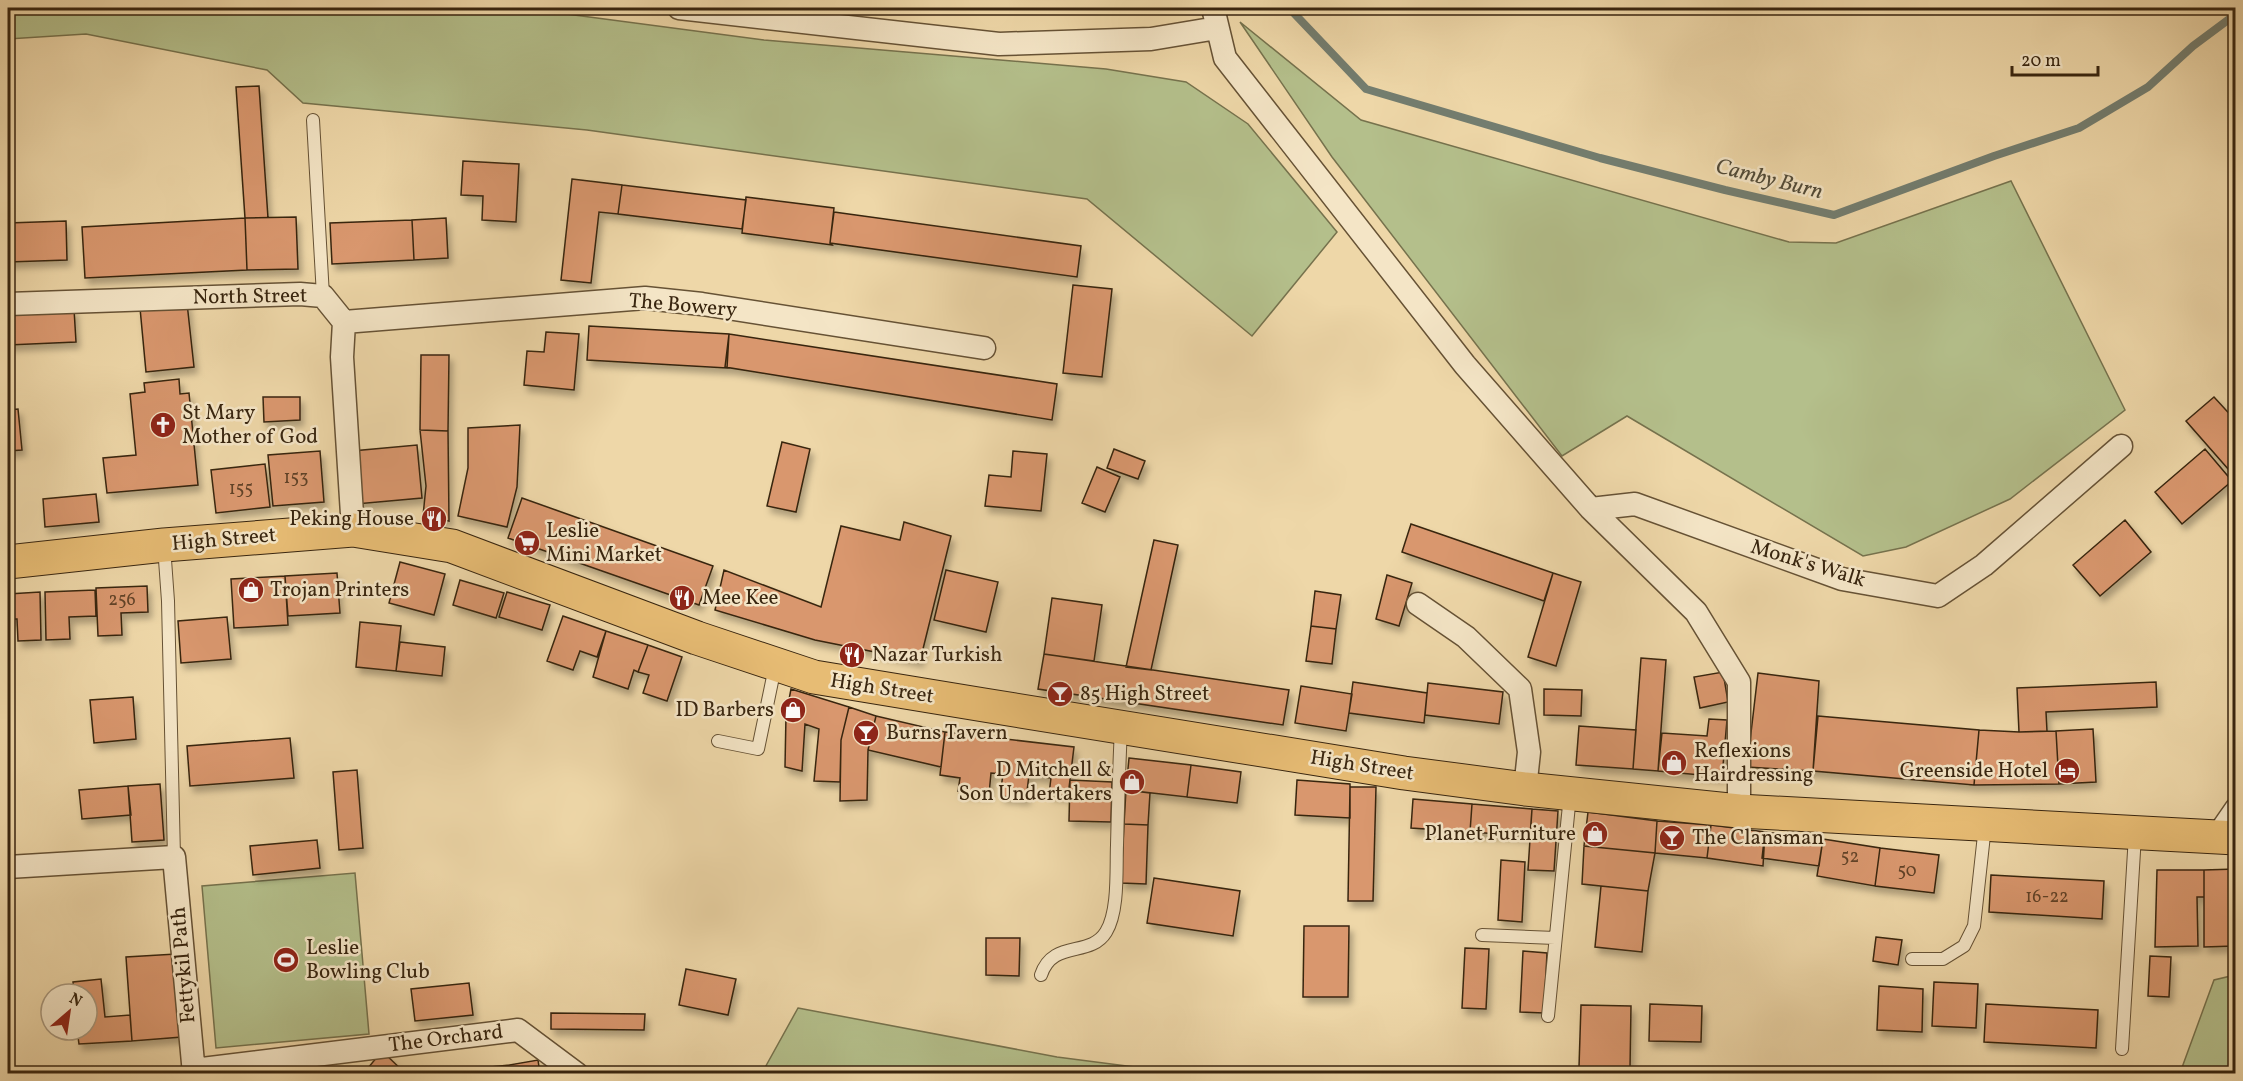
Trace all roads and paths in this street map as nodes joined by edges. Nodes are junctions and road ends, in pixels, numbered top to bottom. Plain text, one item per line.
1 (679, 8) edge
2 (1215, 18) edge
3 (313, 120) dead end
4 (323, 296) junction
5 (8, 304) edge
6 (344, 322) junction
7 (984, 348) dead end
8 (2121, 446) dead end
9 (1591, 509) junction
10 (352, 530) junction
11 (164, 545) junction
12 (8, 562) edge
13 (1418, 604) dead end
14 (775, 664) junction
15 (1121, 727) junction
16 (718, 741) dead end
17 (1525, 789) junction
18 (1570, 794) junction
19 (2235, 809) edge
20 (1739, 811) junction
21 (1985, 825) junction
22 (2135, 834) junction
23 (2226, 838) edge
24 (174, 857) junction
25 (8, 867) edge
26 (1482, 935) dead end
27 (1555, 938) junction
28 (1912, 959) dead end
29 (1041, 975) dead end
30 (1548, 1016) dead end
31 (2121, 1049) dead end
32 (194, 1072) edge
33 (577, 1074) edge

1 - 2 street
2 - 9 street
3 - 4 lane
4 - 5 street, North Street
4 - 6 street, North Street
6 - 7 street, The Bowery
6 - 10 street
8 - 9 street, Monk's Walk
9 - 20 street
10 - 11 main road, High Street
10 - 14 main road, High Street
11 - 12 main road, High Street
11 - 24 lane
13 - 17 street
14 - 15 main road, High Street
14 - 16 lane
15 - 17 main road, High Street
15 - 29 lane
17 - 18 main road, High Street
18 - 20 main road, High Street
18 - 27 lane
19 - 23 street
20 - 21 main road, High Street
21 - 22 main road, High Street
21 - 28 lane
22 - 23 main road, High Street
22 - 31 lane
24 - 25 street
24 - 32 street, Fettykil Path
26 - 27 lane
27 - 30 lane
32 - 33 street, The Orchard

